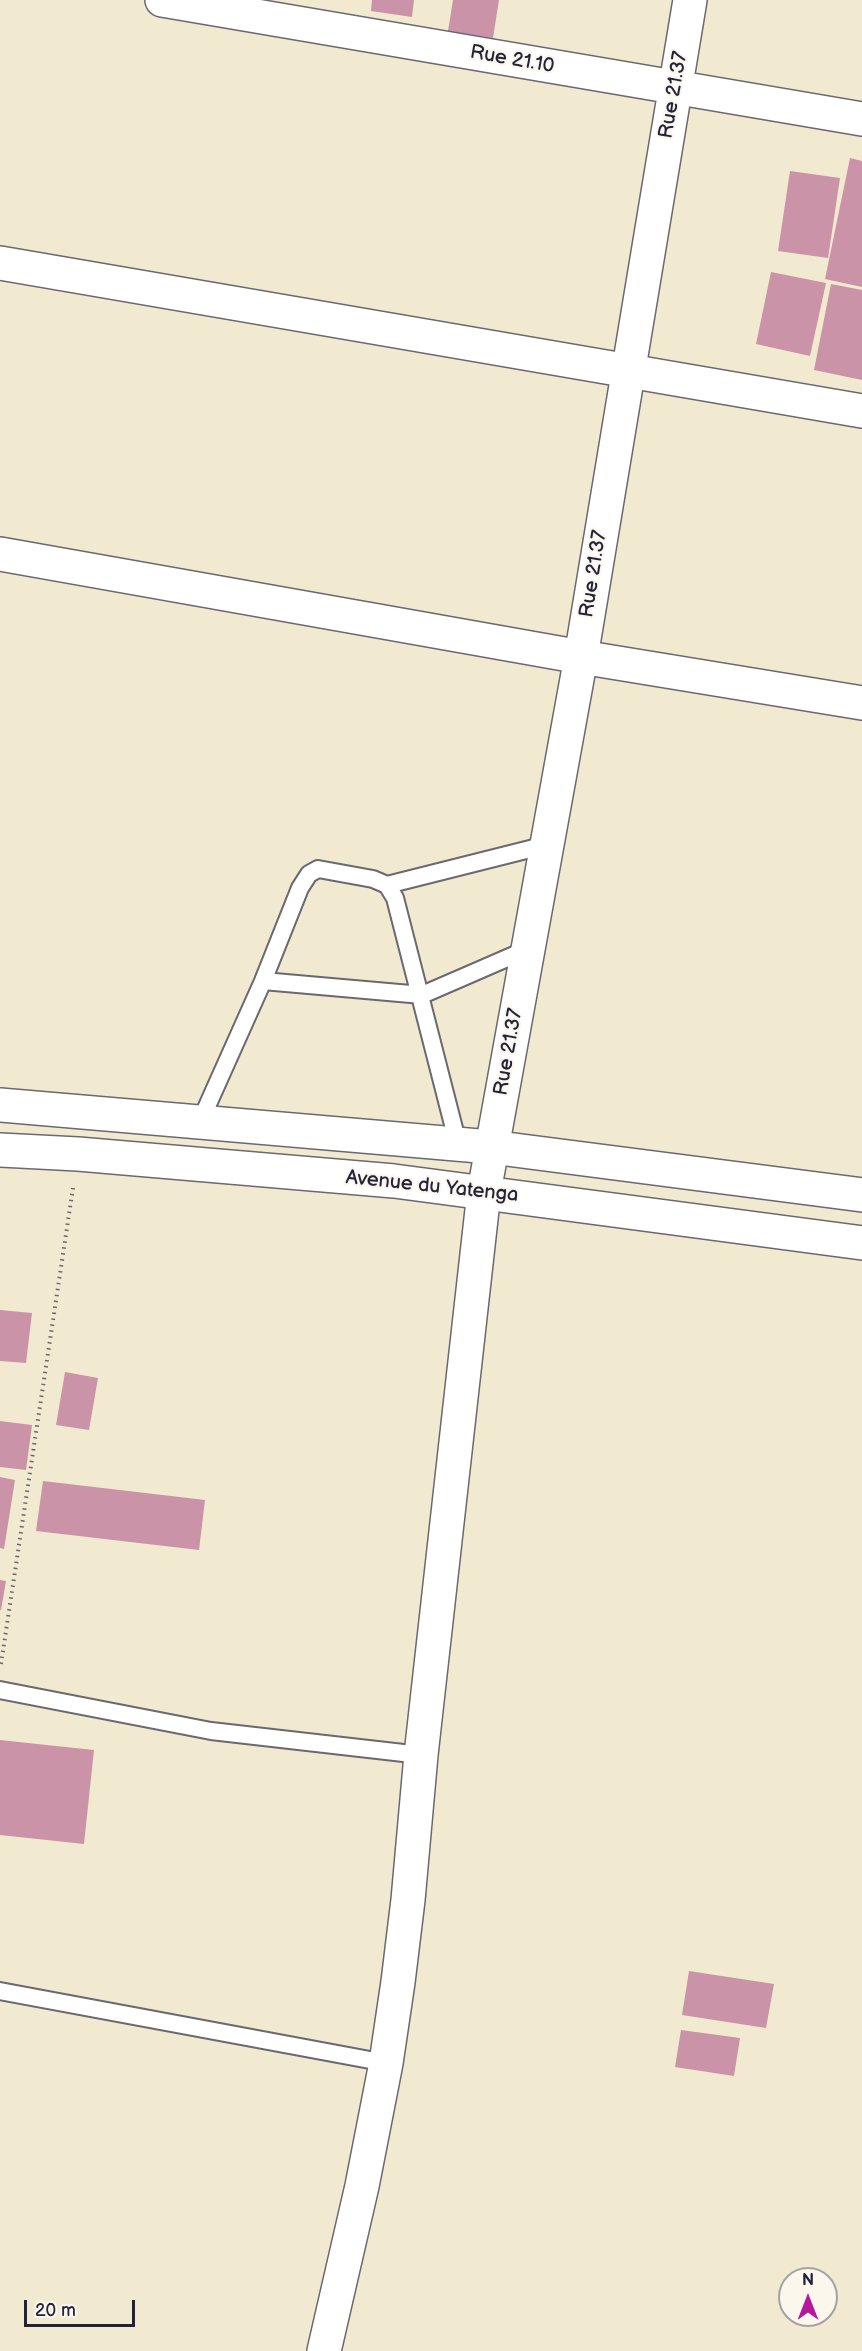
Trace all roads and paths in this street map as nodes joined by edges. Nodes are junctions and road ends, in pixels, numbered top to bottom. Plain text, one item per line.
1 (162, 0) edge
2 (690, 0) edge
3 (676, 87) junction
4 (862, 119) edge
5 (0, 263) edge
6 (627, 372) junction
7 (862, 411) edge
8 (0, 554) edge
9 (581, 657) junction
10 (862, 703) edge
11 (546, 845) junction
12 (387, 885) junction
13 (528, 949) junction
14 (263, 981) junction
15 (422, 996) junction
16 (0, 1105) edge
17 (200, 1122) junction
18 (458, 1144) junction
19 (491, 1147) junction
20 (0, 1150) edge
21 (78, 1154) junction
22 (484, 1192) junction
23 (862, 1195) edge
24 (862, 1243) edge
25 (0, 1671) edge
26 (0, 1690) edge
27 (421, 1755) junction
28 (0, 1990) edge
29 (386, 2063) junction
30 (324, 2351) edge

1 - 3 street, Rue 21.10
2 - 3 street, Rue 21.37
3 - 4 street, Rue 21.10
3 - 6 street, Rue 21.37
5 - 6 street
6 - 7 street
6 - 9 street, Rue 21.37
8 - 9 street
9 - 10 street
9 - 11 street, Rue 21.37
11 - 12 lane
11 - 13 street, Rue 21.37
12 - 14 lane
12 - 15 lane
13 - 15 lane
13 - 19 street, Rue 21.37
14 - 15 lane
14 - 17 lane
15 - 18 lane
16 - 17 street
17 - 18 street
18 - 19 street
19 - 22 street, Rue 21.37
19 - 23 street
20 - 21 street, Avenue du Yatenga
21 - 22 street, Avenue du Yatenga
21 - 25 path
22 - 24 street, Avenue du Yatenga
22 - 27 street, Rue 21.37
26 - 27 lane
27 - 29 street, Rue 21.37
28 - 29 lane
29 - 30 street, Rue 21.37

